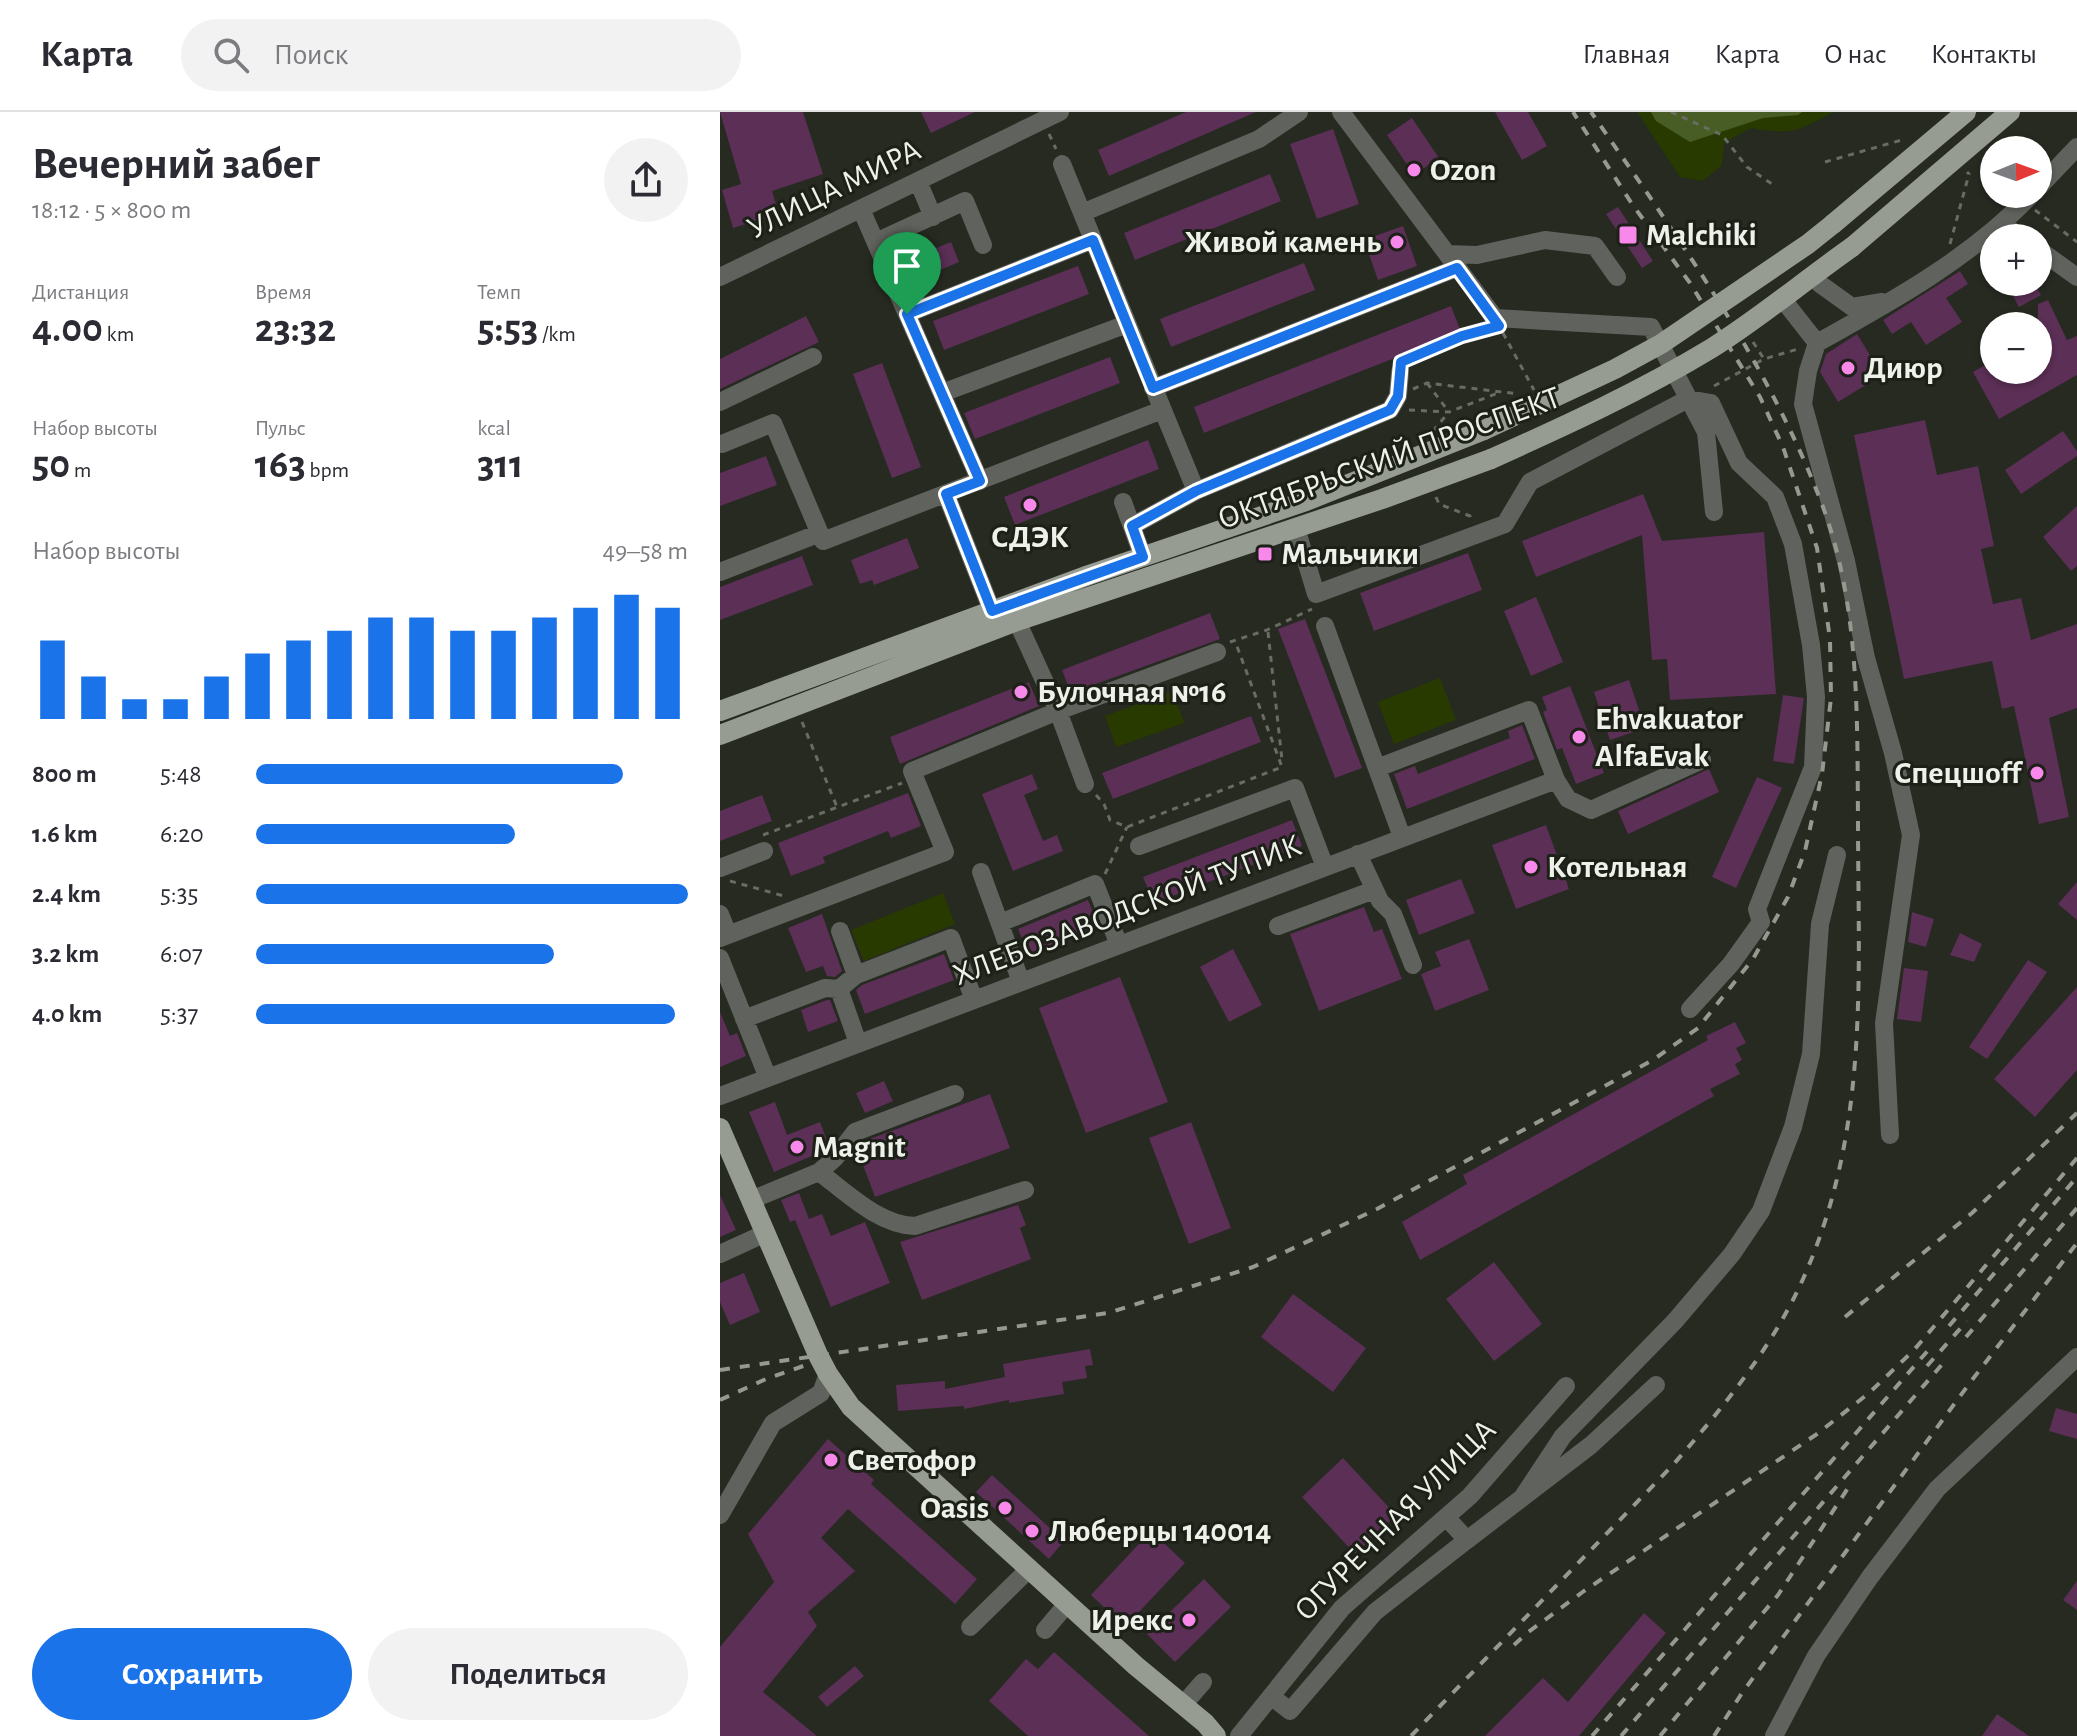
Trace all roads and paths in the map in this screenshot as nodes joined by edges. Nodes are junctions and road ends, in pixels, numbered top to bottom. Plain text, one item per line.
1 (1299, 112) edge
2 (1341, 112) edge
3 (1671, 112) edge
4 (1966, 112) edge
5 (2010, 112) edge
6 (1051, 115) edge
7 (1912, 137) dead end
8 (2077, 147) edge
9 (1825, 162) dead end
10 (1062, 164) joint
11 (1967, 172) dead end
12 (2052, 173) edge
13 (918, 181) junction
14 (1775, 186) dead end
15 (2019, 208) edge
16 (2039, 208) edge
17 (861, 209) junction
18 (1082, 213) junction
19 (933, 217) junction
20 (2004, 224) edge
21 (1093, 240) junction
22 (1980, 241) edge
23 (876, 242) junction
24 (2077, 242) edge
25 (983, 245) dead end
26 (1949, 247) dead end
27 (2052, 259) edge
28 (1452, 261) junction
29 (720, 277) edge
30 (1617, 277) dead end
31 (2077, 277) edge
32 (1820, 284) dead end
33 (1896, 300) junction
34 (1788, 306) dead end
35 (907, 314) junction
36 (1497, 322) junction
37 (1127, 324) junction
38 (1817, 343) junction
39 (813, 357) dead end
40 (1400, 372) joint
41 (1427, 383) junction
42 (1153, 388) junction
43 (1534, 389) dead end
44 (1502, 392) junction
45 (942, 393) junction
46 (1519, 394) dead end
47 (1688, 399) junction
48 (720, 402) edge
49 (1394, 403) junction
50 (1162, 410) junction
51 (1449, 412) junction
52 (1426, 440) dead end
53 (721, 443) edge
54 (980, 481) junction
55 (1196, 491) junction
56 (946, 494) junction
57 (1435, 494) dead end
58 (1123, 502) dead end
59 (1714, 512) dead end
60 (1470, 516) dead end
61 (1132, 526) junction
62 (1296, 528) junction
63 (820, 533) junction
64 (1143, 557) junction
65 (720, 572) edge
66 (992, 611) junction
67 (1017, 621) junction
68 (1325, 626) dead end
69 (1267, 630) dead end
70 (1235, 640) dead end
71 (1217, 652) dead end
72 (720, 711) edge
73 (1058, 711) junction
74 (801, 720) dead end
75 (720, 735) edge
76 (1702, 760) dead end
77 (1282, 767) junction
78 (1377, 768) junction
79 (909, 780) dead end
80 (1556, 780) junction
81 (1085, 784) joint
82 (837, 807) junction
83 (1127, 827) junction
84 (1402, 837) junction
85 (764, 843) joint
86 (1139, 846) dead end
87 (1358, 854) junction
88 (1837, 855) dead end
89 (1325, 867) junction
90 (720, 868) edge
91 (981, 872) dead end
92 (1097, 890) junction
93 (1374, 890) junction
94 (720, 914) edge
95 (1000, 923) junction
96 (1278, 926) dead end
97 (840, 931) dead end
98 (724, 936) edge
99 (1119, 945) junction
100 (720, 958) edge
101 (1413, 965) dead end
102 (856, 975) junction
103 (1021, 982) junction
104 (839, 989) junction
105 (974, 1000) junction
106 (1690, 1009) dead end
107 (744, 1019) junction
108 (858, 1043) junction
109 (768, 1078) junction
110 (955, 1094) dead end
111 (720, 1096) edge
112 (720, 1128) edge
113 (1890, 1135) dead end
114 (819, 1172) junction
115 (1025, 1190) dead end
116 (751, 1200) junction
117 (766, 1233) junction
118 (720, 1254) edge
119 (2077, 1357) edge
120 (828, 1374) junction
121 (1656, 1385) dead end
122 (1566, 1386) dead end
123 (1522, 1498) junction
124 (720, 1515) edge
125 (1446, 1517) junction
126 (1467, 1540) junction
127 (1029, 1569) junction
128 (1067, 1604) junction
129 (970, 1627) dead end
130 (1045, 1630) dead end
131 (1203, 1682) dead end
132 (1271, 1696) junction
133 (1183, 1705) junction
134 (1216, 1736) edge
135 (1239, 1736) edge
136 (1774, 1736) edge

1 - 18 street
2 - 28 street
3 - 14 path
4 - 64 main road, ОКТЯБРЬСКИЙ ПРОСПЕКТ, bridge
5 - 62 main road, ОКТЯБРЬСКИЙ ПРОСПЕКТ, bridge
6 - 10 path
6 - 13 street, УЛИЦА МИРА
7 - 9 path
8 - 12 street
10 - 18 street
11 - 26 path
13 - 17 street, УЛИЦА МИРА
13 - 19 street
15 - 20 street
16 - 24 path
17 - 23 street
17 - 29 street, УЛИЦА МИРА
18 - 21 street
19 - 23 street
19 - 25 street
21 - 35 street
21 - 37 street
22 - 33 street
23 - 35 street
27 - 31 street
28 - 30 street
28 - 36 street
28 - 42 street
32 - 33 street
33 - 38 street
34 - 38 street
35 - 45 street
36 - 40 path
36 - 43 path
36 - 47 street
37 - 42 street
37 - 45 street
38 - 47 path
38 - 113 street
39 - 48 street
40 - 49 street
41 - 44 path
41 - 49 path
41 - 51 path
42 - 50 street
44 - 46 path
44 - 51 path
45 - 54 street
47 - 59 street
47 - 62 street
47 - 106 street
49 - 51 path
49 - 55 street
50 - 54 street
50 - 55 street
51 - 52 path
53 - 63 street
54 - 56 street
55 - 61 street
56 - 63 street
56 - 66 street
57 - 60 path
58 - 61 street
61 - 64 street
62 - 67 main road, ОКТЯБРЬСКИЙ ПРОСПЕКТ
63 - 65 street
64 - 66 main road, ОКТЯБРЬСКИЙ ПРОСПЕКТ
66 - 72 main road, ОКТЯБРЬСКИЙ ПРОСПЕКТ
67 - 73 street
67 - 75 main road, ОКТЯБРЬСКИЙ ПРОСПЕКТ
68 - 78 street
69 - 77 path
70 - 77 path
71 - 73 street
73 - 81 street
73 - 98 street
74 - 82 path
76 - 80 street
77 - 83 path
78 - 80 street
78 - 84 street
79 - 82 path
80 - 84 street, ХЛЕБОЗАВОДСКОЙ ТУПИК
81 - 83 path
82 - 85 path
83 - 92 path
84 - 87 street, ХЛЕБОЗАВОДСКОЙ ТУПИК
85 - 90 street
86 - 89 street
87 - 89 street, ХЛЕБОЗАВОДСКОЙ ТУПИК
87 - 93 street
88 - 123 street
89 - 99 street, ХЛЕБОЗАВОДСКОЙ ТУПИК
91 - 95 street
92 - 95 street
92 - 99 street
93 - 96 street
93 - 101 street
94 - 98 street
95 - 103 street
97 - 102 street
99 - 103 street, ХЛЕБОЗАВОДСКОЙ ТУПИК
100 - 107 street
102 - 104 street
102 - 105 street
103 - 105 street, ХЛЕБОЗАВОДСКОЙ ТУПИК
104 - 107 street
104 - 108 street
105 - 108 street, ХЛЕБОЗАВОДСКОЙ ТУПИК
107 - 109 street
108 - 109 street, ХЛЕБОЗАВОДСКОЙ ТУПИК
109 - 111 street, ХЛЕБОЗАВОДСКОЙ ТУПИК
110 - 114 street
112 - 116 main road
114 - 115 street
114 - 116 street
116 - 117 main road
117 - 118 street
117 - 120 main road
119 - 136 street
120 - 124 street
120 - 127 main road
121 - 123 street
122 - 125 street, ОГУРЕЧНАЯ УЛИЦА
123 - 126 street
125 - 126 street
125 - 132 street, ОГУРЕЧНАЯ УЛИЦА
126 - 132 street
127 - 128 main road
127 - 129 street
128 - 130 street
128 - 133 main road
131 - 133 street
132 - 135 street, ОГУРЕЧНАЯ УЛИЦА
133 - 134 main road

